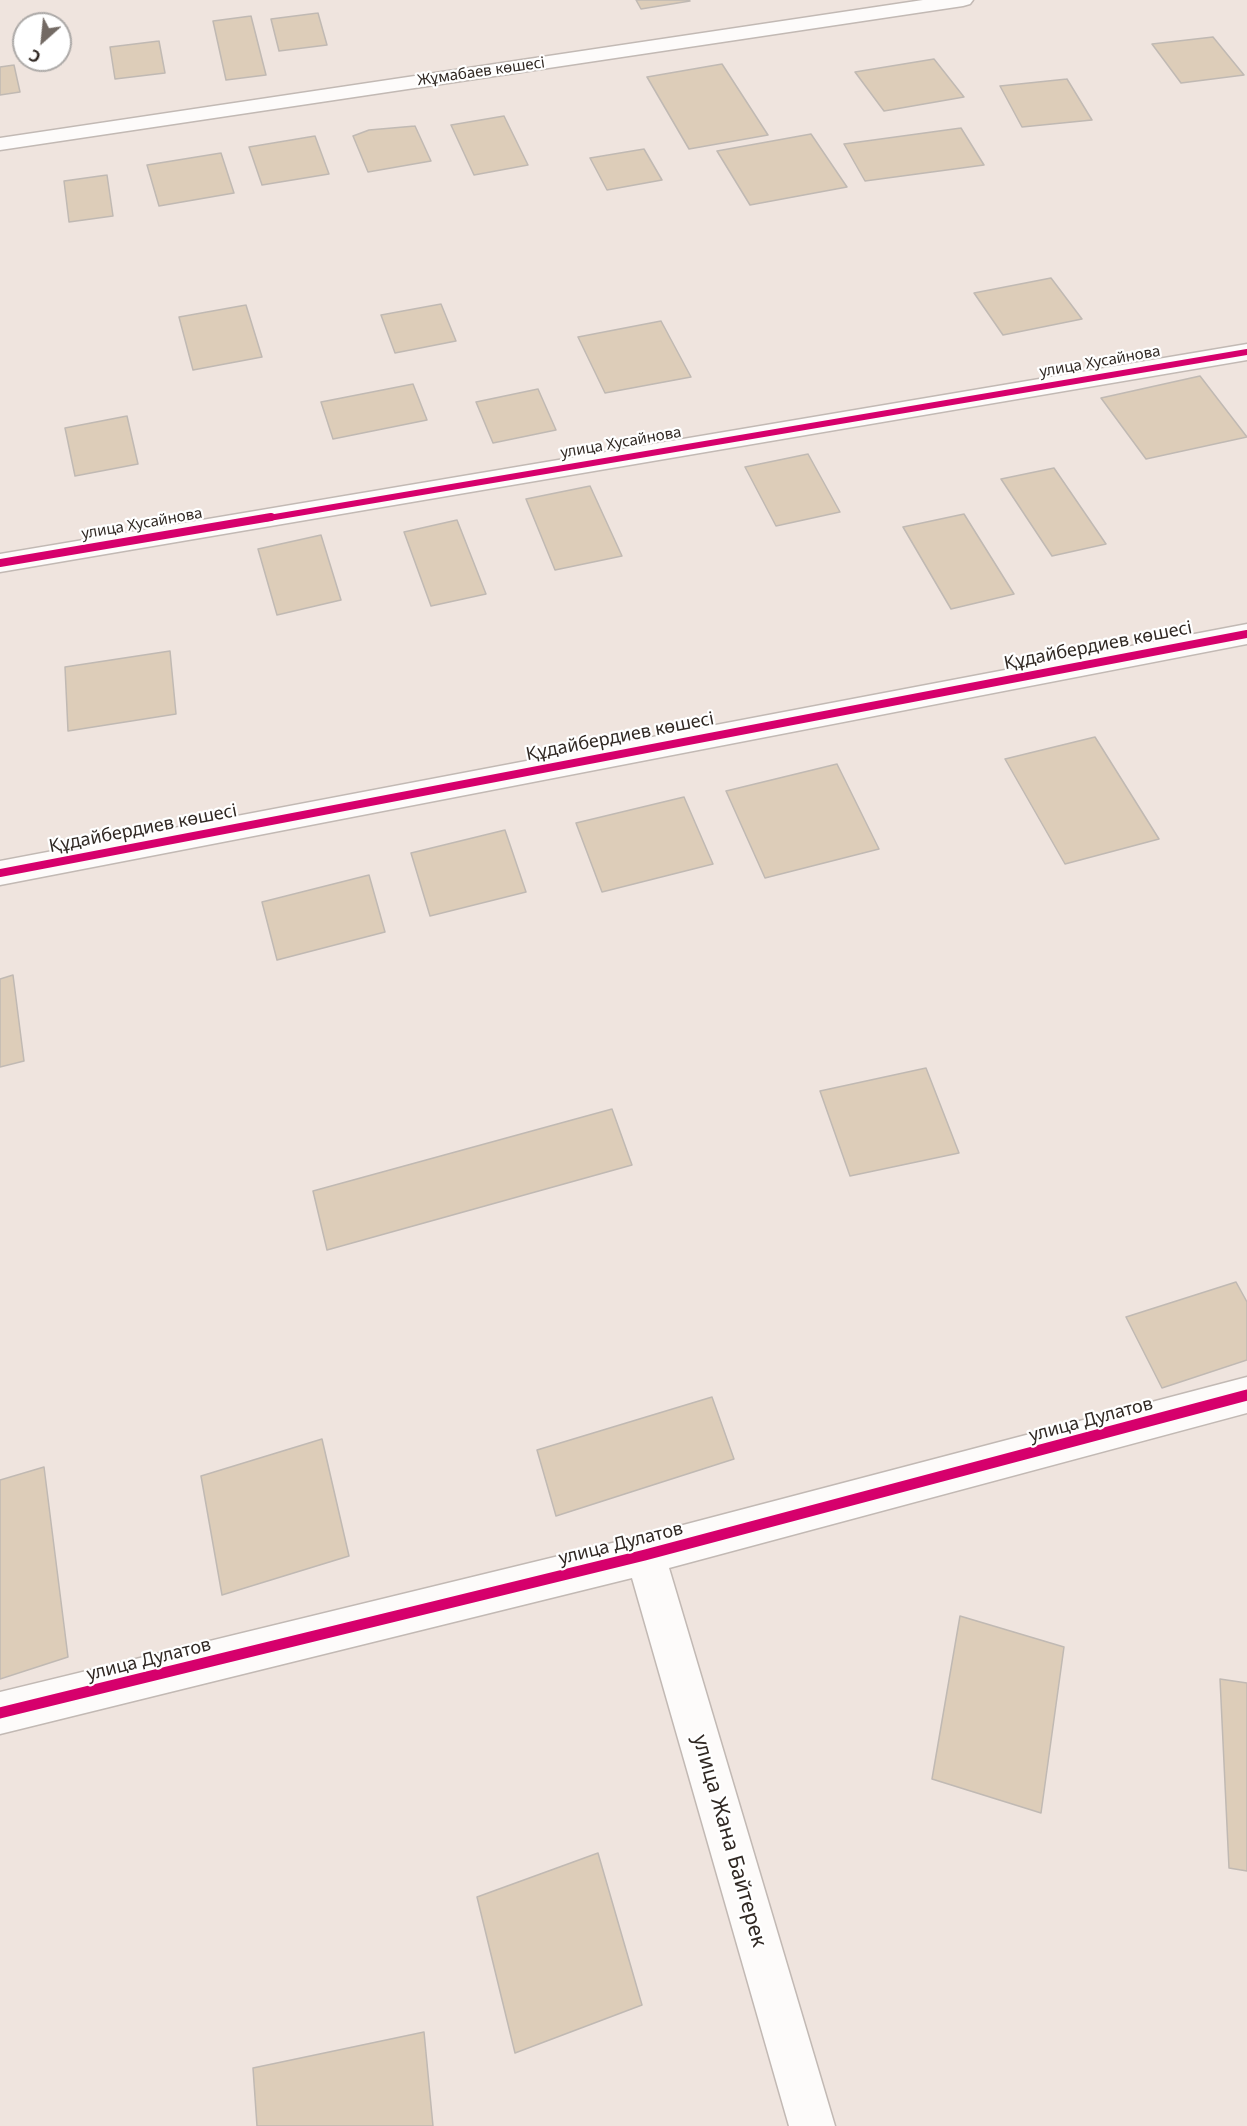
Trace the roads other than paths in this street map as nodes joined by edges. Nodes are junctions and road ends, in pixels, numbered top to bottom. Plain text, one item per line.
1 (963, 0) edge
2 (0, 144) edge
3 (1247, 352) edge
4 (0, 563) edge
5 (1247, 634) edge
6 (0, 873) edge
7 (1247, 1395) edge
8 (645, 1555) junction
9 (0, 1713) edge
10 (812, 2126) edge

1 - 2 street, Жұмабаев көшесі
3 - 4 street, улица Хусайнова
5 - 6 street, Құдайбердиев көшесі
7 - 8 street, улица Дулатов
8 - 9 street, улица Дулатов
8 - 10 street, улица Жана Байтерек

